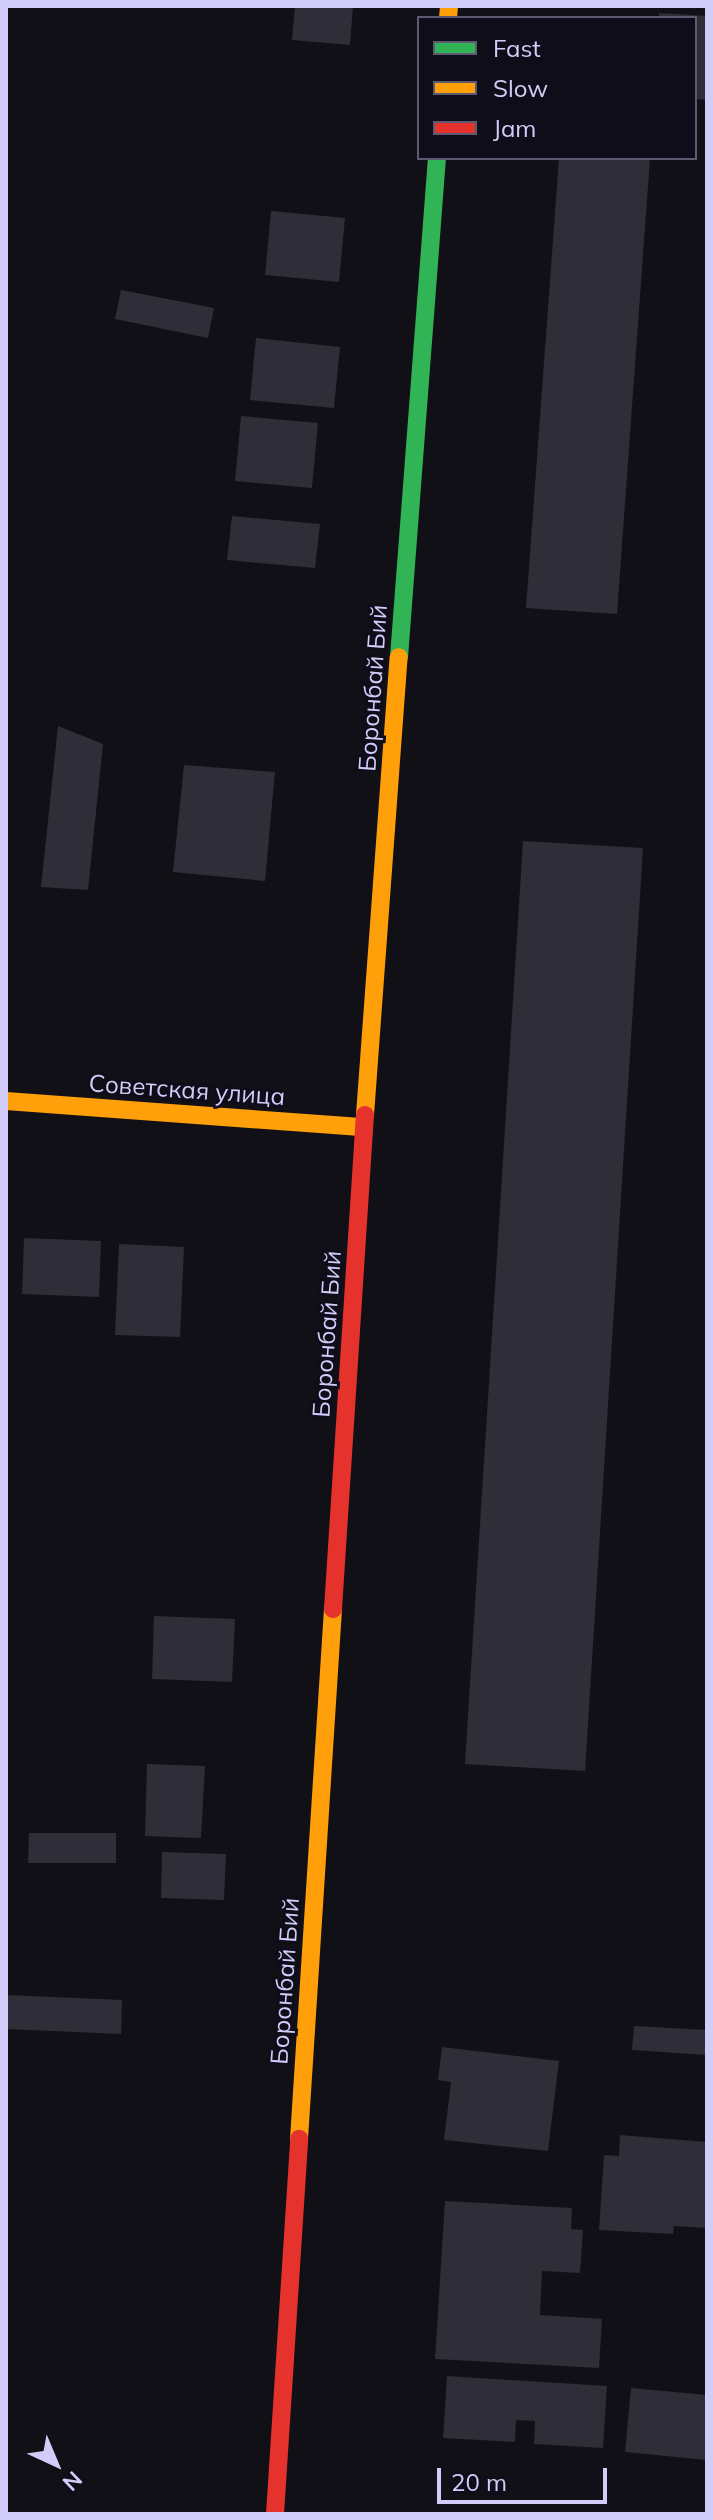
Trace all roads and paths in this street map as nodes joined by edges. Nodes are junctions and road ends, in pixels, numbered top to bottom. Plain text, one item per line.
1 (437, 160) edge
2 (6, 1101) edge
3 (364, 1127) junction
4 (275, 2514) edge

1 - 3 street, Боронбай Бий
2 - 3 street, Советская улица
3 - 4 street, Боронбай Бий

